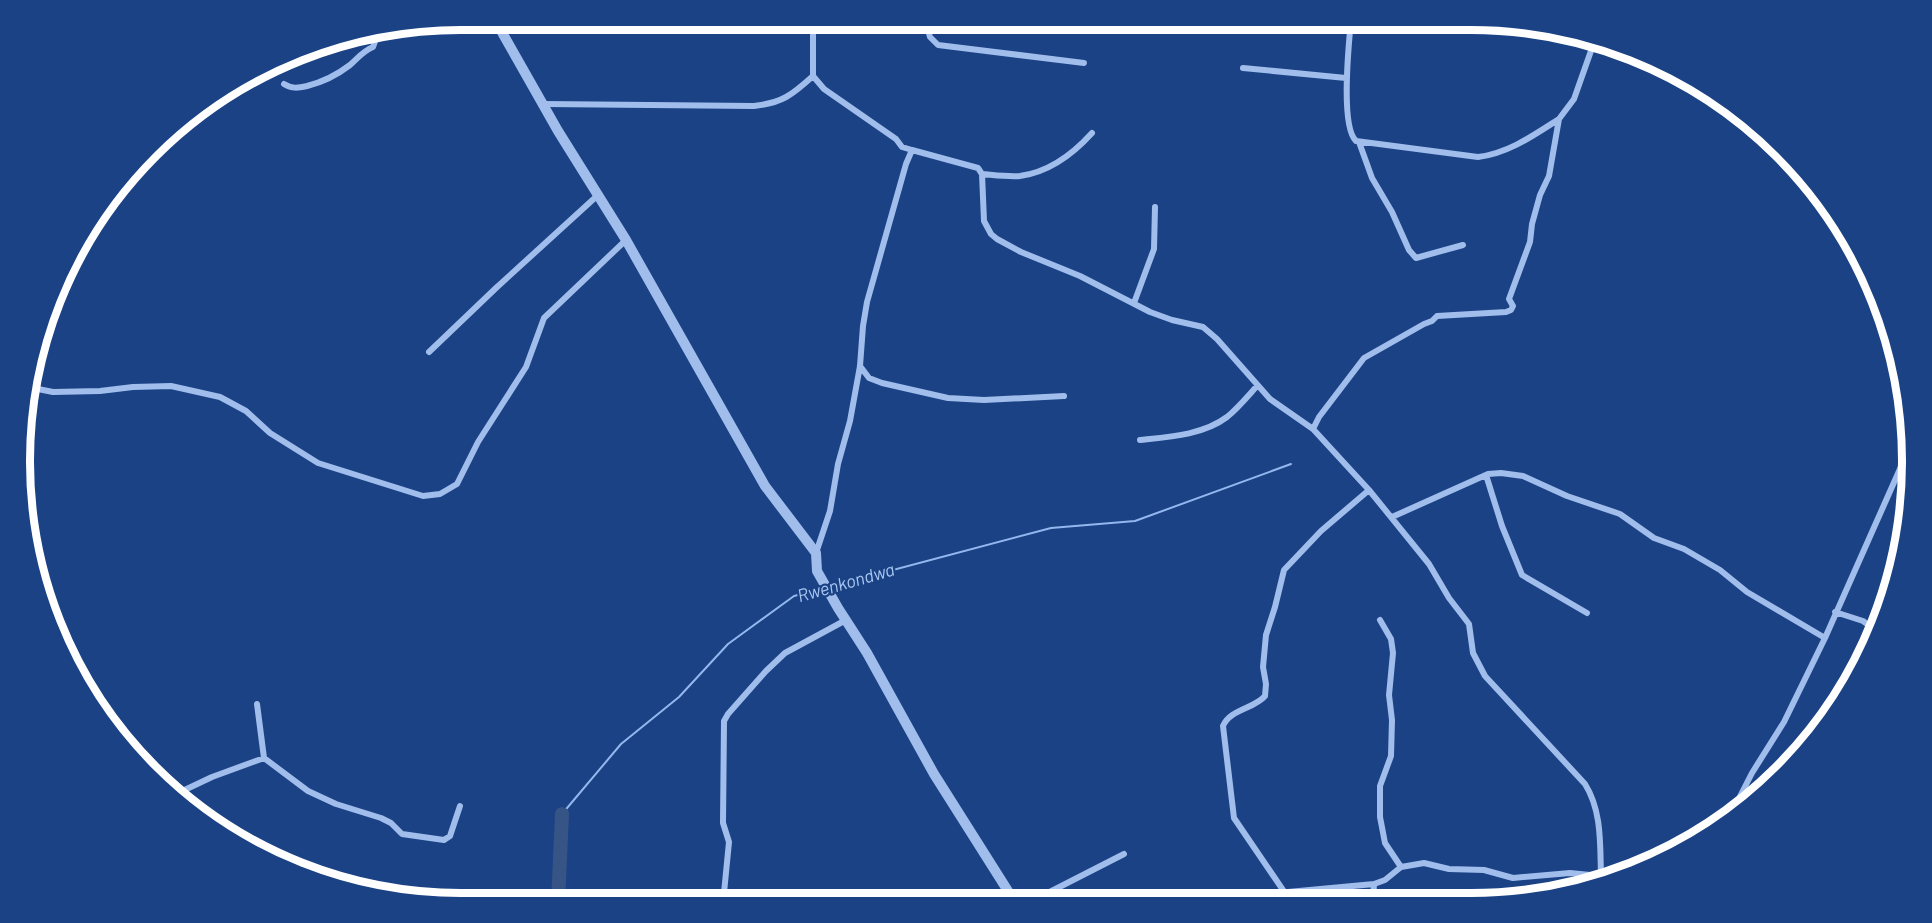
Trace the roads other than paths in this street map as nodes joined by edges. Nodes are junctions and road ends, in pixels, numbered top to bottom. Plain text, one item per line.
1 (501, 30) edge
2 (813, 30) edge
3 (928, 30) edge
4 (1350, 30) edge
5 (376, 38) edge
6 (1592, 48) edge
7 (1084, 63) dead end
8 (1243, 68) dead end
9 (813, 76) junction
10 (1346, 78) junction
11 (284, 84) dead end
12 (544, 104) junction
13 (1559, 119) junction
14 (1092, 133) dead end
15 (1359, 142) junction
16 (912, 150) junction
17 (982, 174) junction
18 (598, 195) junction
19 (1155, 207) dead end
20 (626, 240) junction
21 (1463, 245) dead end
22 (1134, 303) junction
23 (429, 352) dead end
24 (860, 366) junction
25 (1257, 386) junction
26 (36, 389) edge
27 (1064, 396) dead end
28 (1313, 429) junction
29 (1140, 440) dead end
30 (1902, 464) edge
31 (1486, 475) junction
32 (1369, 490) junction
33 (1392, 517) junction
34 (816, 553) junction
35 (1835, 612) junction
36 (1587, 613) dead end
37 (847, 620) junction
38 (1380, 620) dead end
39 (1869, 626) edge
40 (1825, 638) junction
41 (257, 704) dead end
42 (264, 758) junction
43 (183, 791) edge
44 (1738, 800) edge
45 (460, 806) dead end
46 (1124, 854) dead end
47 (1401, 867) junction
48 (1601, 872) edge
49 (1591, 875) edge
50 (1374, 884) junction
51 (724, 893) edge
52 (1009, 893) edge
53 (1049, 893) edge
54 (1285, 893) joint
55 (1373, 893) edge

1 - 12 street
2 - 9 street
3 - 7 street
4 - 10 street
5 - 11 street
6 - 13 street
8 - 10 street
9 - 12 street
9 - 16 street
10 - 15 street
12 - 18 street
13 - 15 street
13 - 28 street
14 - 17 street
15 - 21 street
16 - 17 street
16 - 24 street
17 - 22 street
18 - 20 street
18 - 23 street
19 - 22 street
20 - 26 street
20 - 34 street
22 - 25 street
24 - 27 street
24 - 34 street
25 - 28 street
25 - 29 street
28 - 32 street
30 - 35 street
31 - 33 street
31 - 36 street
31 - 40 street
32 - 33 street
32 - 54 street
33 - 48 street
34 - 37 street
35 - 39 street
35 - 40 street
37 - 51 street
37 - 52 street
38 - 47 street
40 - 44 street
41 - 42 street
42 - 43 street
42 - 45 street
46 - 53 street
47 - 49 street
47 - 50 street
50 - 54 street
50 - 55 street

